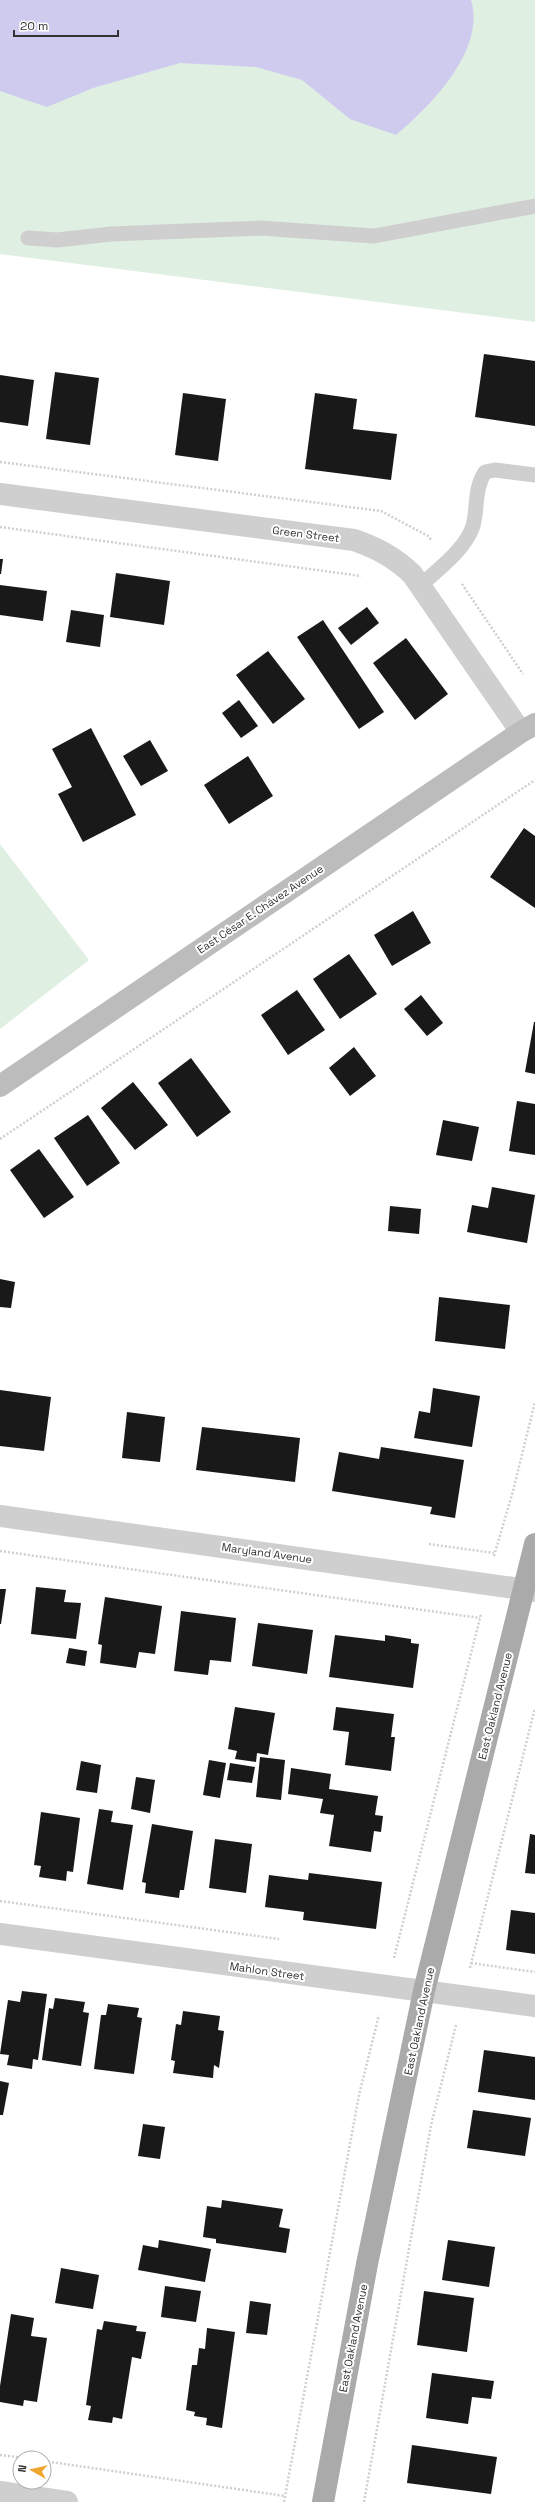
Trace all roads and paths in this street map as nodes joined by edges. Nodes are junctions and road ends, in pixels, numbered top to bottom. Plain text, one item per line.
1 (535, 206) edge
2 (28, 238) dead end
3 (535, 475) edge
4 (0, 494) edge
5 (0, 527) edge
6 (365, 577) dead end
7 (420, 586) junction
8 (535, 715) edge
9 (528, 728) edge
10 (535, 780) edge
11 (0, 1086) edge
12 (0, 1139) edge
13 (535, 1402) edge
14 (0, 1516) edge
15 (535, 1544) edge
16 (0, 1551) edge
17 (488, 1584) junction
18 (529, 1590) edge
19 (480, 1618) junction
20 (535, 1708) edge
21 (0, 1901) edge
22 (0, 1934) edge
23 (284, 1940) dead end
24 (386, 1954) dead end
25 (394, 1955) junction
26 (471, 1963) junction
27 (535, 1972) edge
28 (386, 1987) junction
29 (424, 1991) junction
30 (463, 1996) junction
31 (535, 2006) edge
32 (0, 2454) edge
33 (12, 2456) edge
34 (52, 2462) edge
35 (0, 2492) edge
36 (285, 2496) junction
37 (67, 2502) edge
38 (284, 2502) edge
39 (323, 2502) edge
40 (364, 2502) edge

1 - 2 lane
3 - 7 lane
4 - 7 street, Green Street
5 - 6 path
7 - 9 street, Green Street
8 - 9 street, East César E. Chávez Avenue
9 - 11 street, East César E. Chávez Avenue
10 - 12 path
13 - 17 path
14 - 17 street, Maryland Avenue
15 - 18 main road, East Oakland Avenue
16 - 19 path
17 - 18 street, Maryland Avenue
17 - 19 path
18 - 29 main road, East Oakland Avenue
19 - 25 path
20 - 26 path
21 - 23 path
22 - 28 street, Mahlon Street
24 - 25 path
25 - 28 path
26 - 27 path
26 - 30 path
28 - 29 street, Mahlon Street
28 - 36 path
29 - 30 street, Mahlon Street
29 - 39 main road, East Oakland Avenue
30 - 31 street, Mahlon Street
30 - 40 path
32 - 33 path
34 - 36 path
35 - 37 street
36 - 38 path

